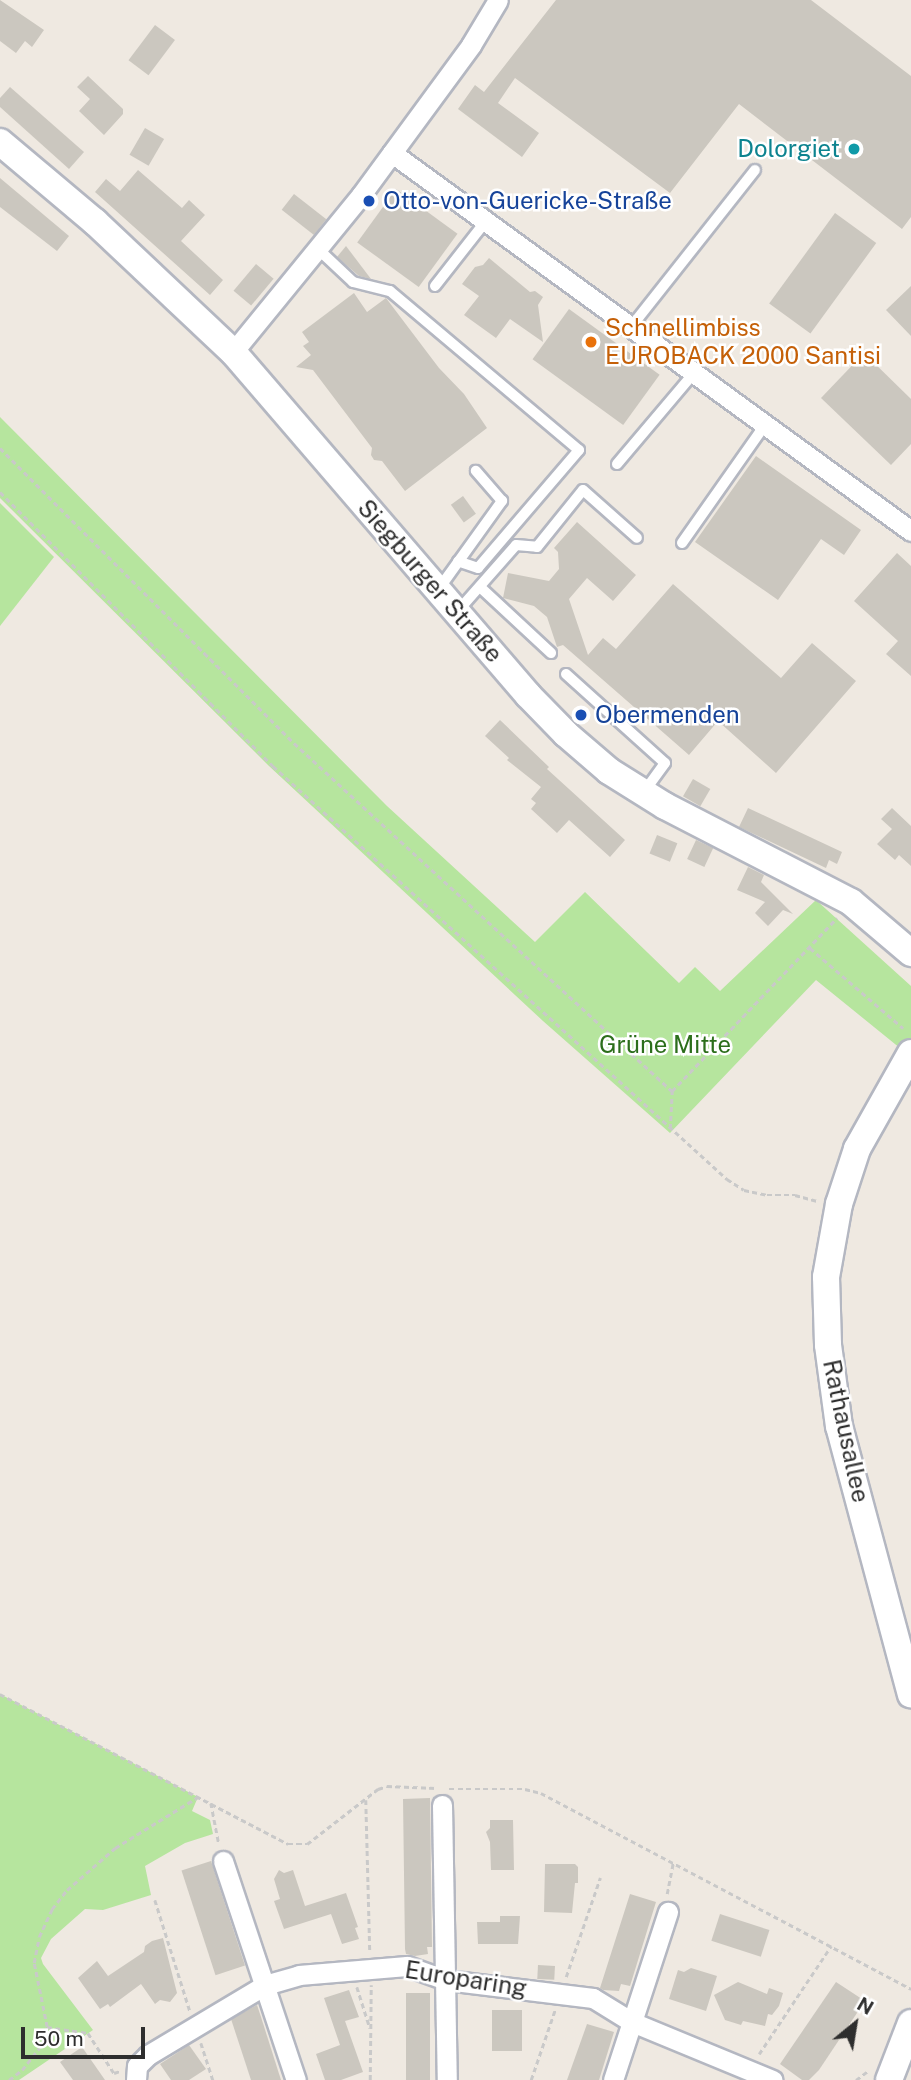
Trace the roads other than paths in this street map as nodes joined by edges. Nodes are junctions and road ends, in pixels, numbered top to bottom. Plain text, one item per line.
1 (498, 3) edge
2 (0, 142) edge
3 (393, 152) junction
4 (755, 170) dead end
5 (486, 221) junction
6 (318, 249) junction
7 (435, 286) dead end
8 (631, 327) junction
9 (233, 352) junction
10 (694, 373) junction
11 (765, 425) junction
12 (617, 464) dead end
13 (476, 471) dead end
14 (911, 531) edge
15 (637, 538) dead end
16 (682, 543) dead end
17 (458, 561) junction
18 (480, 587) junction
19 (438, 590) junction
20 (456, 612) junction
21 (551, 653) dead end
22 (566, 674) dead end
23 (643, 793) junction
24 (911, 953) edge
25 (907, 1040) edge
26 (911, 1695) edge
27 (442, 1805) dead end
28 (223, 1861) road end
29 (668, 1912) road end
30 (446, 1980) junction
31 (265, 1985) junction
32 (632, 2022) junction
33 (911, 2023) edge
34 (137, 2073) edge
35 (881, 2074) edge
36 (296, 2080) edge
37 (447, 2080) edge
38 (613, 2080) edge
39 (773, 2080) edge

1 - 3 street
2 - 9 street, Siegburger Straße
3 - 5 street
3 - 6 street
4 - 8 lane
5 - 7 lane
5 - 8 street
6 - 9 street
6 - 17 lane
8 - 10 street
9 - 19 street, Siegburger Straße
10 - 11 street
10 - 12 lane
11 - 14 street
11 - 16 lane
13 - 17 lane
15 - 18 lane
17 - 19 lane
18 - 20 lane
18 - 21 lane
19 - 20 street, Siegburger Straße
20 - 23 street, Siegburger Straße
22 - 23 lane
23 - 24 street, Siegburger Straße
25 - 26 street, Rathausallee
27 - 30 street
28 - 31 street
29 - 32 street
30 - 31 street, Europaring
30 - 32 street, Europaring
30 - 37 street
31 - 34 street, Europaring
31 - 36 street
32 - 38 street
32 - 39 street, Europaring
33 - 35 street

